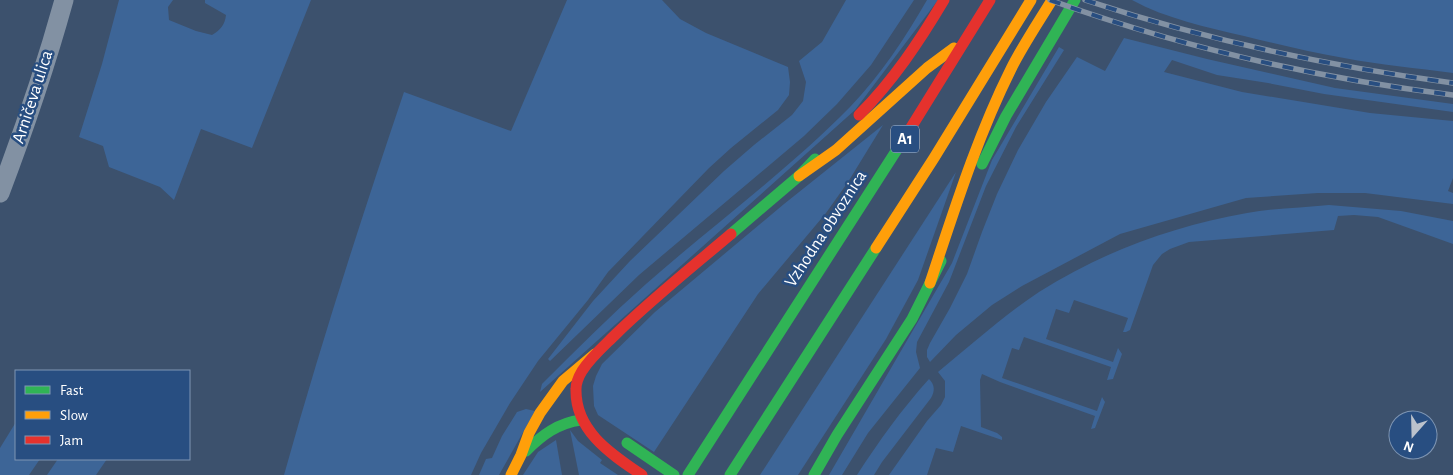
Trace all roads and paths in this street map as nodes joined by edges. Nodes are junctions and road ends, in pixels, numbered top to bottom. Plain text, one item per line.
1 (64, 0) edge
2 (944, 0) edge
3 (990, 0) edge
4 (1031, 0) edge
5 (1052, 0) edge
6 (1075, 0) edge
7 (967, 38) junction
8 (799, 176) junction
9 (0, 193) edge
10 (930, 283) junction
11 (595, 354) junction
12 (581, 420) junction
13 (601, 426) dead end
14 (617, 436) dead end
15 (521, 455) junction
16 (511, 475) edge
17 (642, 475) edge
18 (674, 475) edge
19 (688, 475) edge
20 (730, 475) edge
21 (814, 475) edge

1 - 9 street, Arničeva ulica
2 - 8 main road
3 - 7 main road, Vzhodna obvoznica / A1
4 - 20 main road, A1
5 - 10 main road
6 - 10 main road
7 - 8 main road
7 - 19 main road, Vzhodna obvoznica / A1
8 - 11 main road
10 - 21 main road
11 - 12 main road
11 - 15 main road
12 - 13 main road
12 - 15 main road
12 - 17 main road
14 - 18 main road
15 - 16 main road

